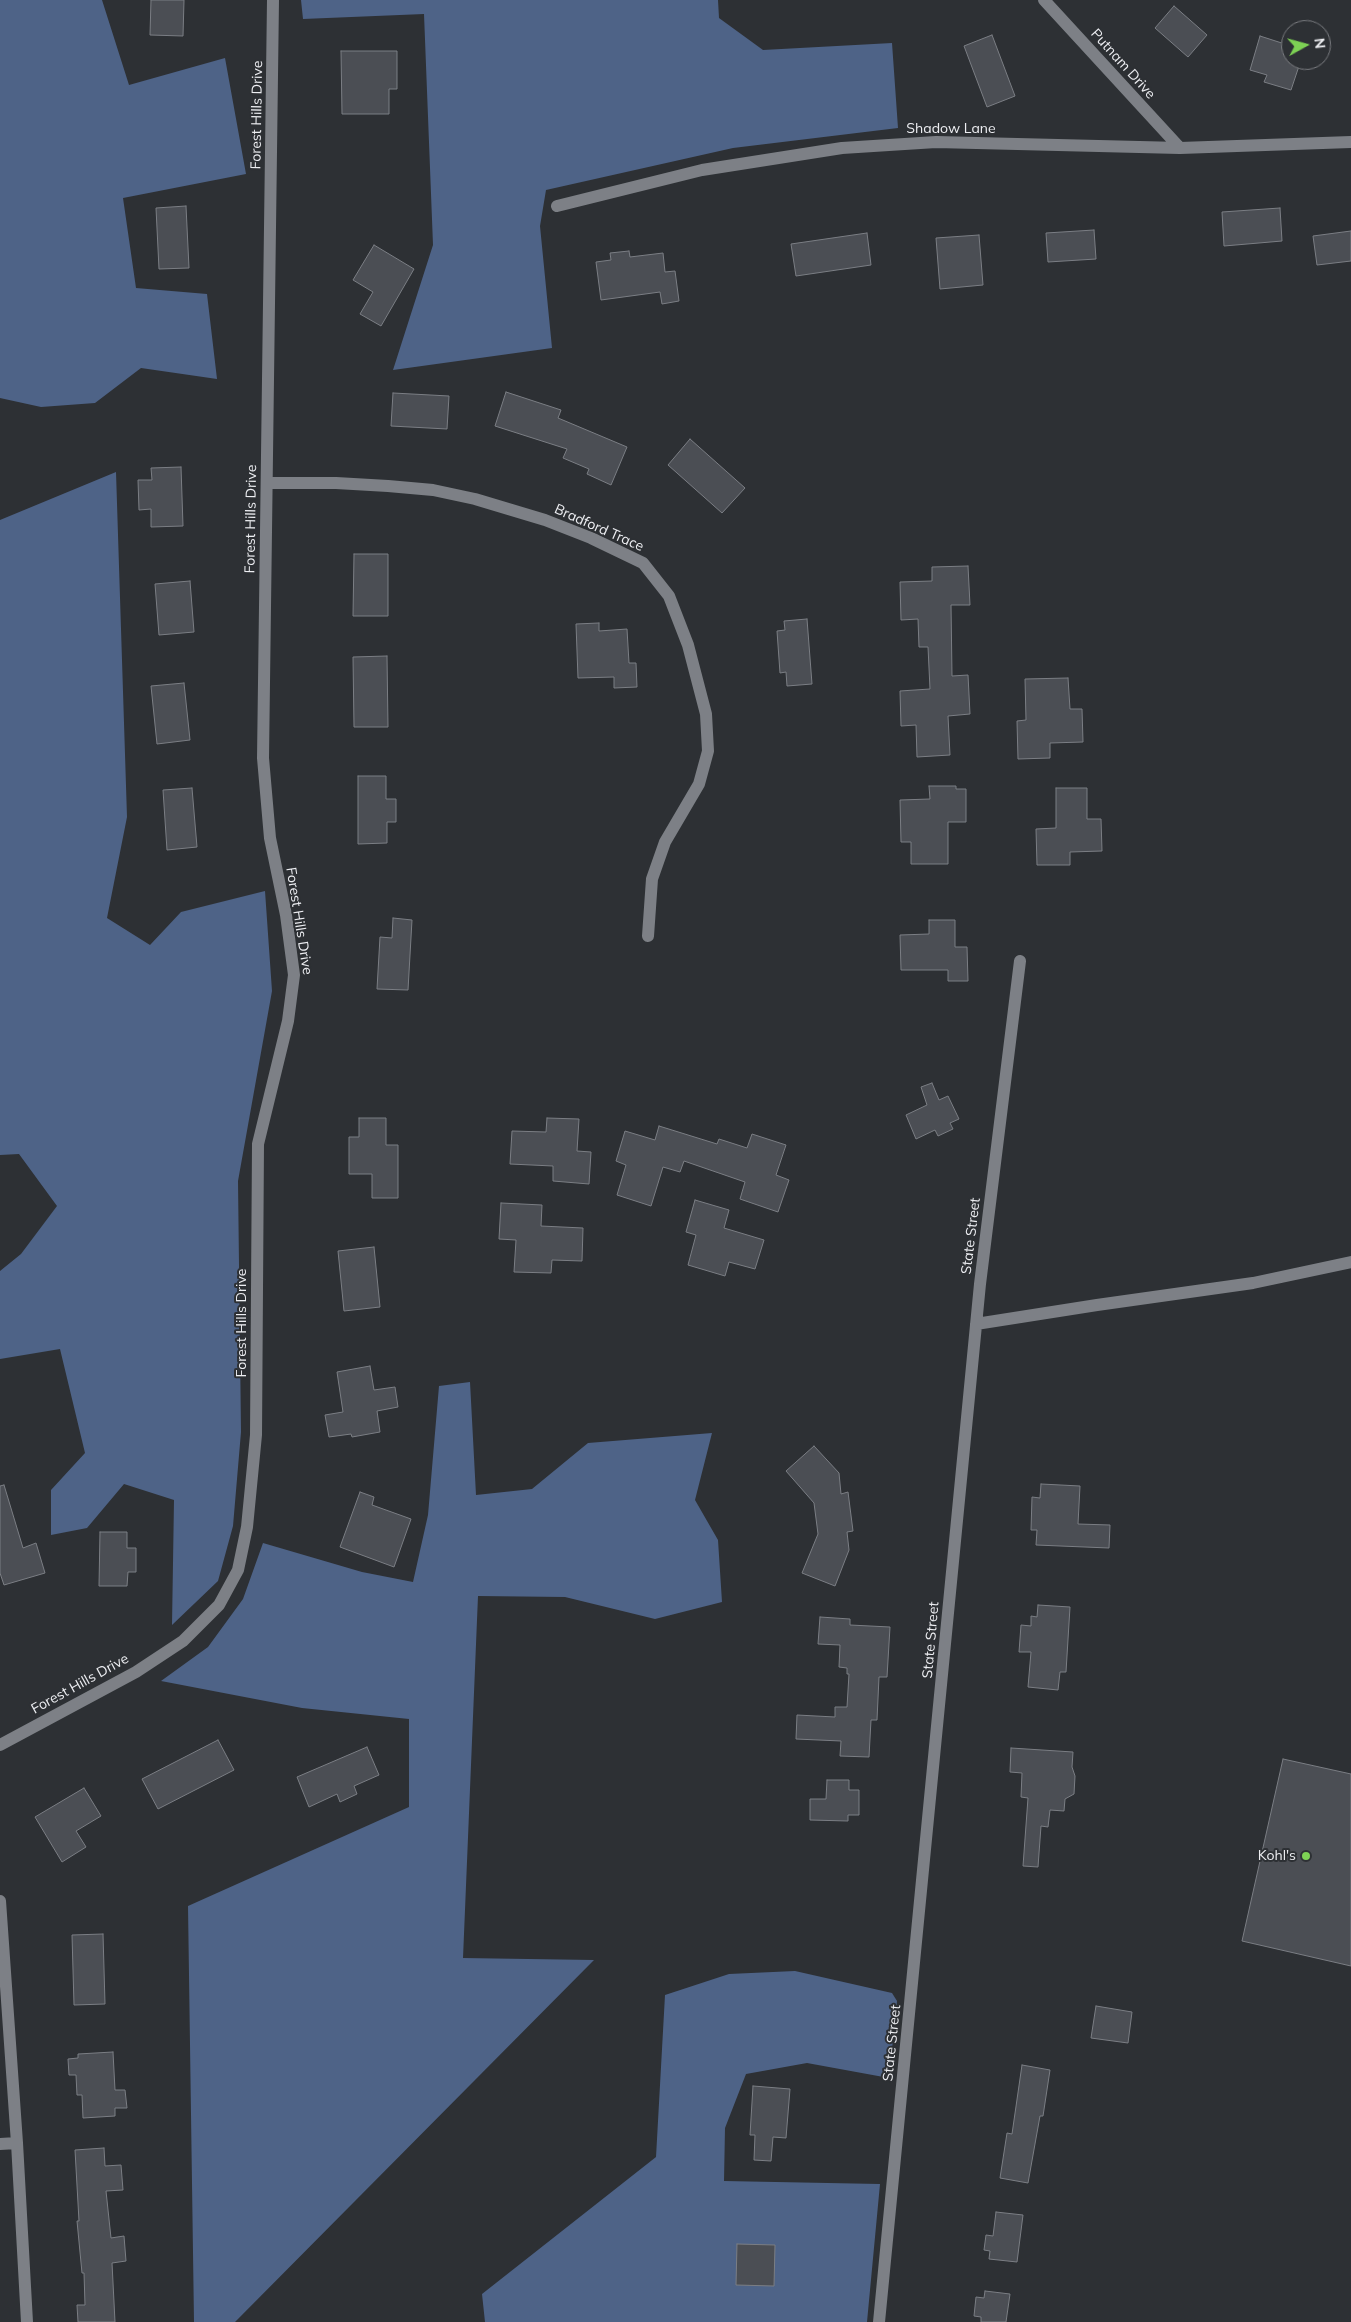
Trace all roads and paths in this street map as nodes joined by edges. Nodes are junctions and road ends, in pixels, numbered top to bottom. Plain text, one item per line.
1 (273, 0) edge
2 (1044, 0) edge
3 (1351, 142) edge
4 (1180, 148) junction
5 (558, 206) dead end
6 (267, 483) junction
7 (648, 936) dead end
8 (1020, 961) dead end
9 (1351, 1262) edge
10 (976, 1324) junction
11 (0, 1745) edge
12 (0, 1901) edge
13 (0, 2144) edge
14 (17, 2144) junction
15 (27, 2322) edge
16 (879, 2322) edge

1 - 6 street, Forest Hills Drive
2 - 4 street, Putnam Drive
3 - 4 street, Shadow Lane
4 - 5 street, Shadow Lane
6 - 7 street, Bradford Trace
6 - 11 street, Forest Hills Drive
8 - 10 street, State Street
9 - 10 street
10 - 16 street, State Street
12 - 14 street
13 - 14 street
14 - 15 street

